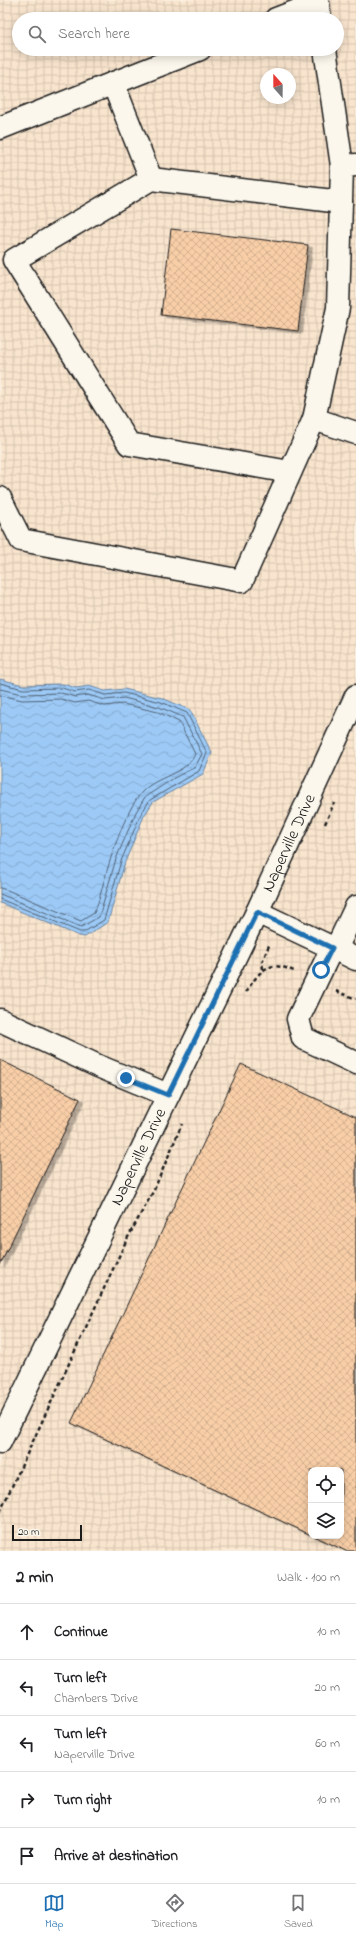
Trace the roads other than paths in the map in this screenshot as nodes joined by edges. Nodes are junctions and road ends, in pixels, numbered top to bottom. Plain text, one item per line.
1 (293, 12) edge
2 (319, 12) edge
3 (182, 56) edge
4 (326, 56) edge
5 (113, 83) junction
6 (0, 128) edge
7 (349, 165) edge
8 (151, 179) junction
9 (341, 202) junction
10 (7, 263) edge
11 (314, 419) junction
12 (356, 433) edge
13 (290, 472) junction
14 (0, 498) edge
15 (356, 696) edge
16 (356, 907) edge
17 (257, 912) junction
18 (334, 949) junction
19 (356, 959) edge
20 (0, 1020) edge
21 (356, 1062) edge
22 (168, 1095) junction
23 (0, 1442) edge

1 - 2 street
3 - 5 street
4 - 7 street
5 - 6 street
5 - 8 street
7 - 9 street
8 - 9 street
8 - 10 street
9 - 11 street
10 - 13 street
11 - 12 street
11 - 13 street
13 - 14 street
15 - 17 street, Naperville Drive
16 - 18 street
17 - 18 street
17 - 22 street, Naperville Drive
18 - 19 street
18 - 21 street
20 - 22 street
22 - 23 street, Naperville Drive

